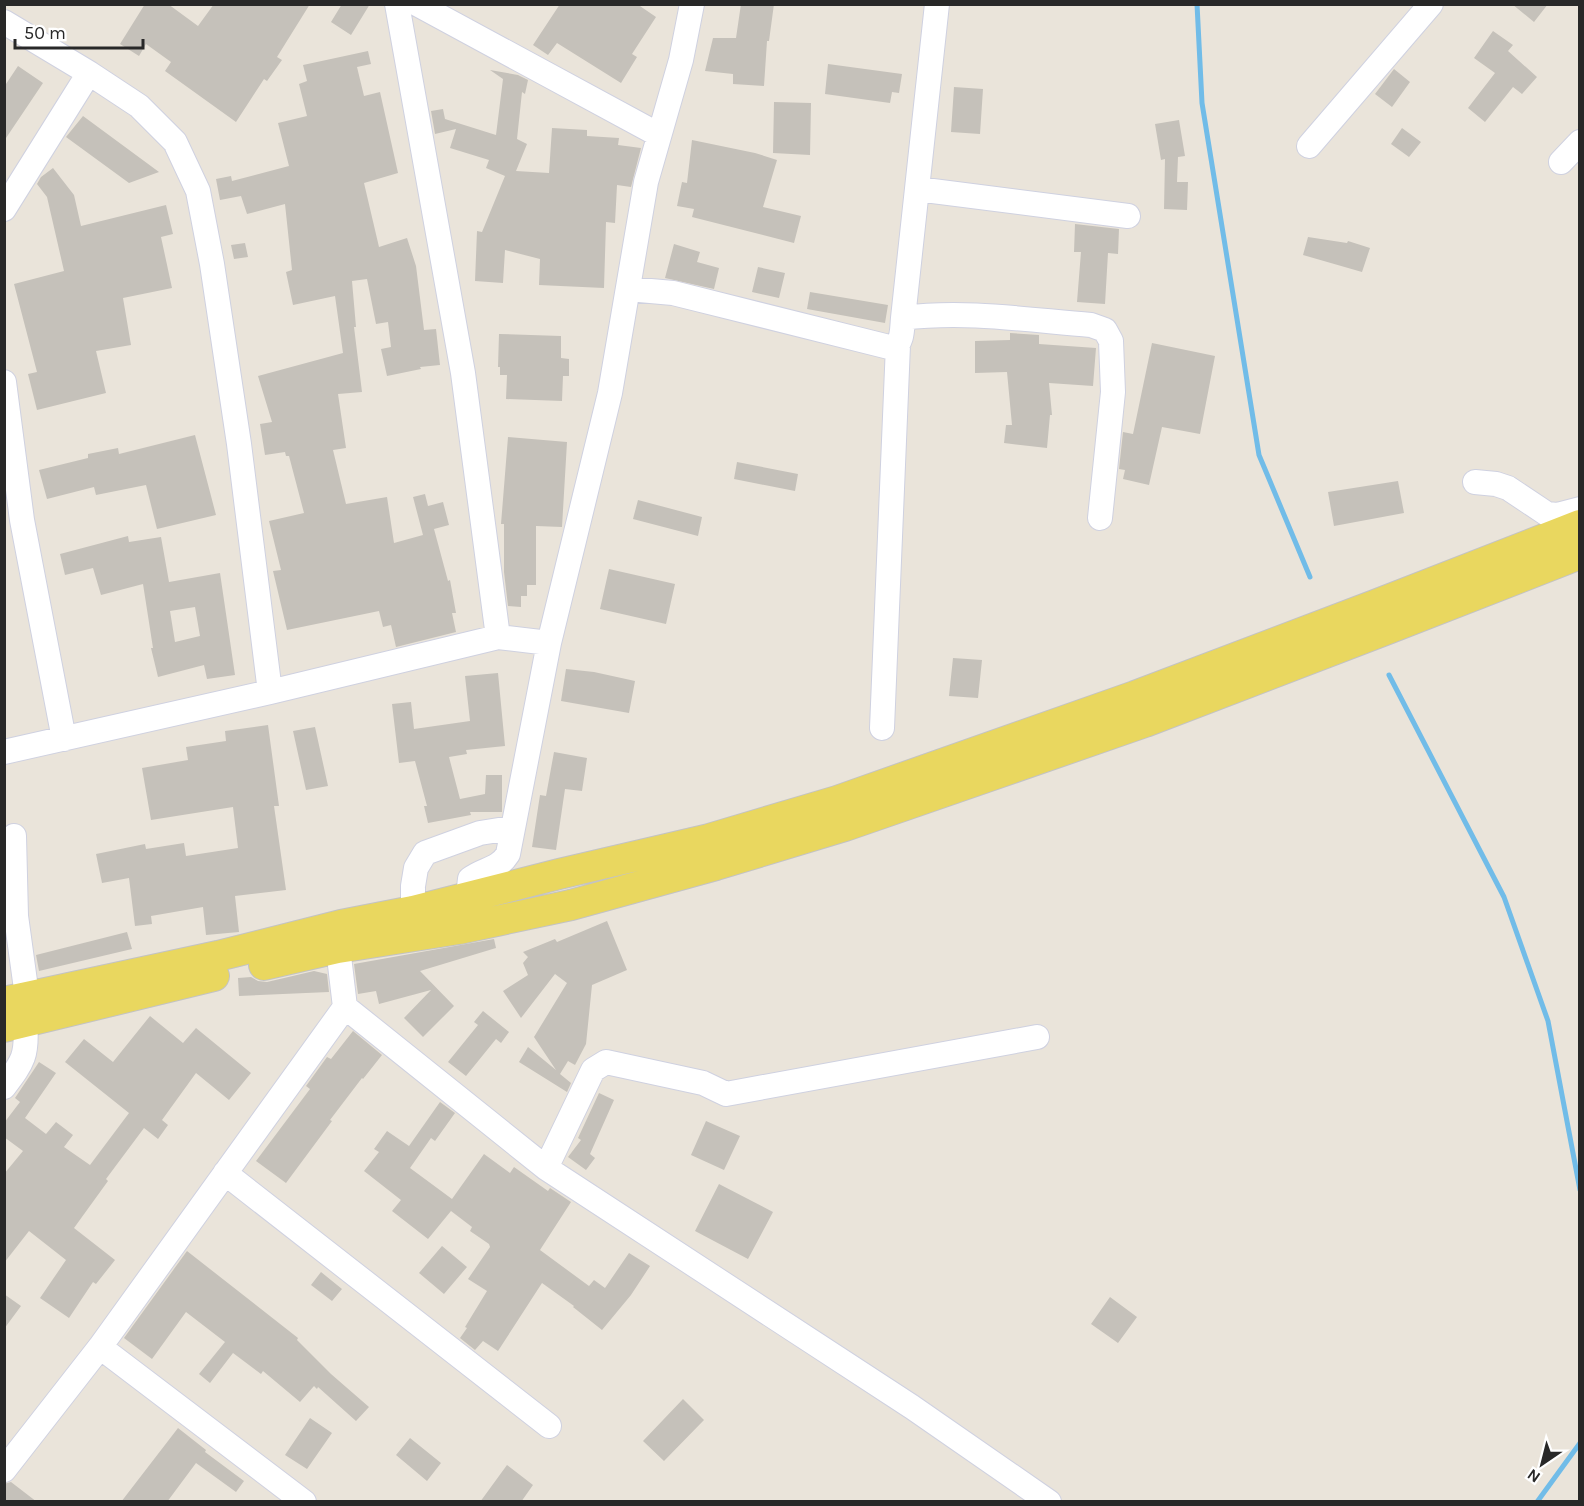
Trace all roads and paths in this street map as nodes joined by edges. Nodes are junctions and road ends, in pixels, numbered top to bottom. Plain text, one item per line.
1 (397, 4) edge
2 (417, 4) edge
3 (692, 4) edge
4 (937, 4) edge
5 (1431, 4) edge
6 (4, 22) edge
7 (89, 73) junction
8 (659, 135) junction
9 (1580, 142) edge
10 (1309, 146) dead end
11 (1561, 162) dead end
12 (917, 189) junction
13 (4, 210) edge
14 (1128, 216) dead end
15 (628, 289) junction
16 (903, 318) junction
17 (898, 345) junction
18 (4, 382) edge
19 (1475, 482) dead end
20 (1580, 509) edge
21 (1100, 518) dead end
22 (14, 522) edge
23 (1580, 525) edge
24 (1580, 554) edge
25 (498, 637) junction
26 (549, 643) junction
27 (270, 692) junction
28 (882, 728) dead end
29 (64, 740) junction
30 (4, 752) edge
31 (512, 828) junction
32 (14, 836) dead end
33 (462, 839) junction
34 (469, 887) junction
35 (413, 911) junction
36 (338, 948) junction
37 (148, 981) junction
38 (345, 1007) junction
39 (15, 1012) edge
40 (1037, 1037) dead end
41 (4, 1088) edge
42 (546, 1168) junction
43 (225, 1173) junction
44 (100, 1347) junction
45 (549, 1426) dead end
46 (4, 1470) edge
47 (304, 1502) edge
48 (1049, 1502) edge

1 - 25 street
2 - 8 street
3 - 8 street
4 - 12 street
5 - 10 street
6 - 7 street
7 - 13 street
7 - 27 street
8 - 15 street
9 - 11 street
12 - 14 street
12 - 16 street
15 - 17 street
15 - 26 street
16 - 17 street
16 - 21 street
17 - 28 street
18 - 22 street
19 - 20 street
22 - 29 street
23 - 34 main road
24 - 36 main road
25 - 26 street
25 - 27 street
26 - 31 street
27 - 29 street
29 - 30 street
31 - 33 street
31 - 34 street
32 - 39 street
33 - 34 street
33 - 35 street
34 - 35 main road
35 - 37 main road
36 - 37 main road
36 - 38 street
37 - 39 main road
38 - 42 street
38 - 43 street
39 - 41 street
40 - 42 street
42 - 48 street
43 - 44 street
43 - 45 street
44 - 46 street
44 - 47 street

